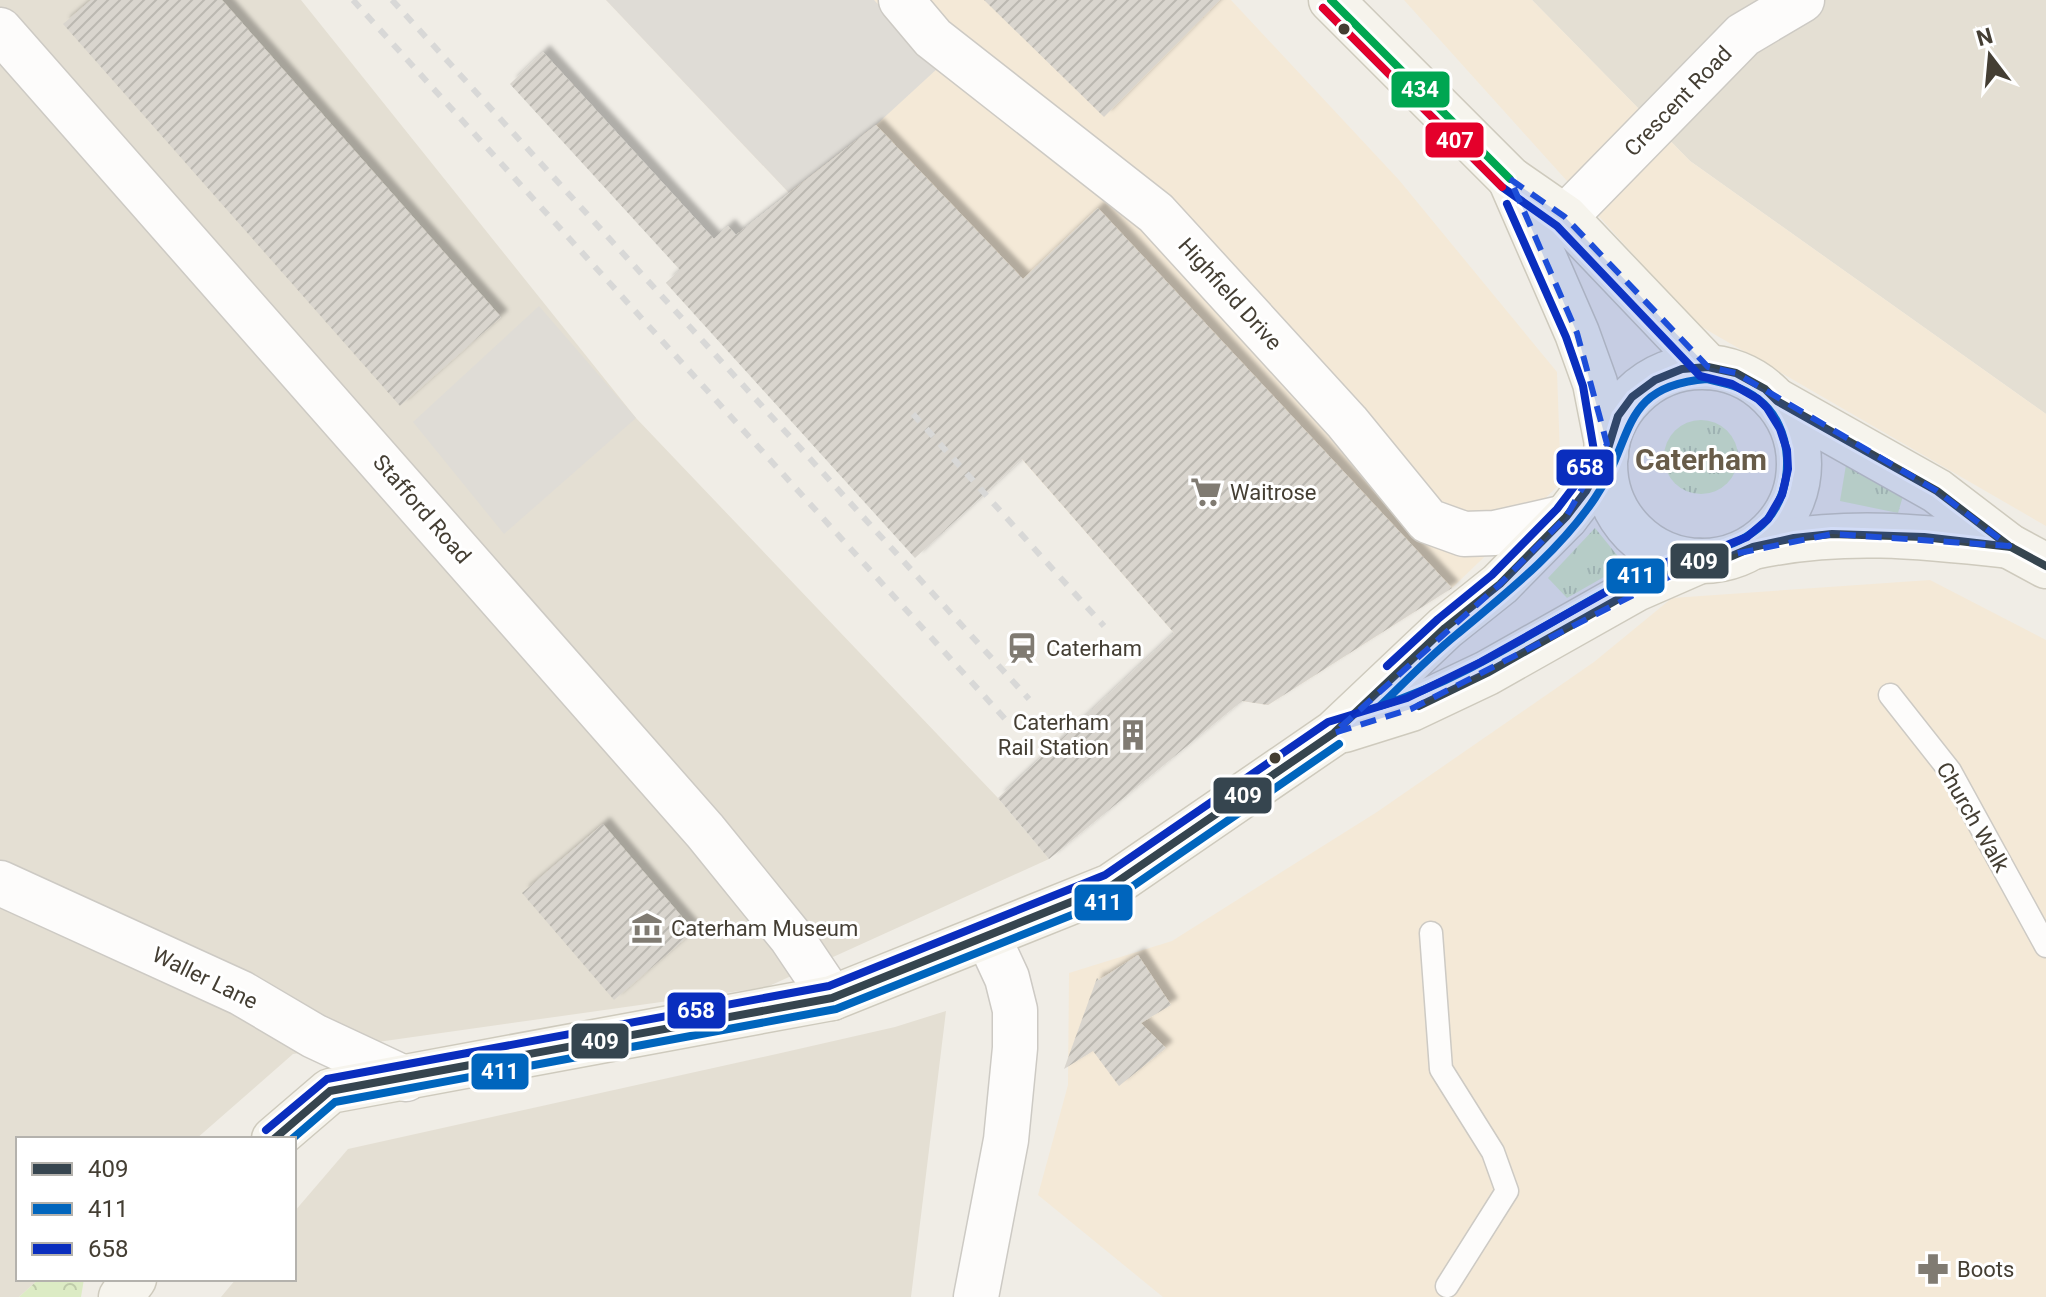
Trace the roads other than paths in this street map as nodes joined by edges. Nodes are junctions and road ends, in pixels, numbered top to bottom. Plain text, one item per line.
1 (901, 0) edge
2 (1331, 0) edge
3 (1802, 0) edge
4 (0, 30) edge
5 (1510, 179) junction
6 (1565, 217) junction
7 (1708, 367) junction
8 (1777, 401) junction
9 (1607, 450) junction
10 (1566, 517) junction
11 (1753, 547) junction
12 (2027, 556) edge
13 (1700, 561) junction
14 (1890, 695) dead end
15 (1334, 733) junction
16 (0, 883) edge
17 (1431, 933) dead end
18 (988, 937) junction
19 (2046, 946) edge
20 (832, 998) junction
21 (406, 1079) junction
22 (276, 1137) edge
23 (1447, 1286) dead end
24 (976, 1297) edge

1 - 10 street, Highfield Drive
2 - 5 main road
3 - 6 street, Crescent Road
4 - 20 street, Stafford Road
5 - 6 main road
5 - 9 main road
6 - 7 main road
7 - 8 main road
7 - 9 main road
8 - 11 main road
8 - 12 main road
9 - 10 main road
9 - 13 main road
10 - 15 main road
11 - 12 main road
11 - 13 main road
13 - 15 main road
14 - 19 lane, Church Walk
15 - 18 main road
16 - 21 street, Waller Lane
17 - 23 lane
18 - 20 main road
18 - 24 street
20 - 21 main road
21 - 22 main road

